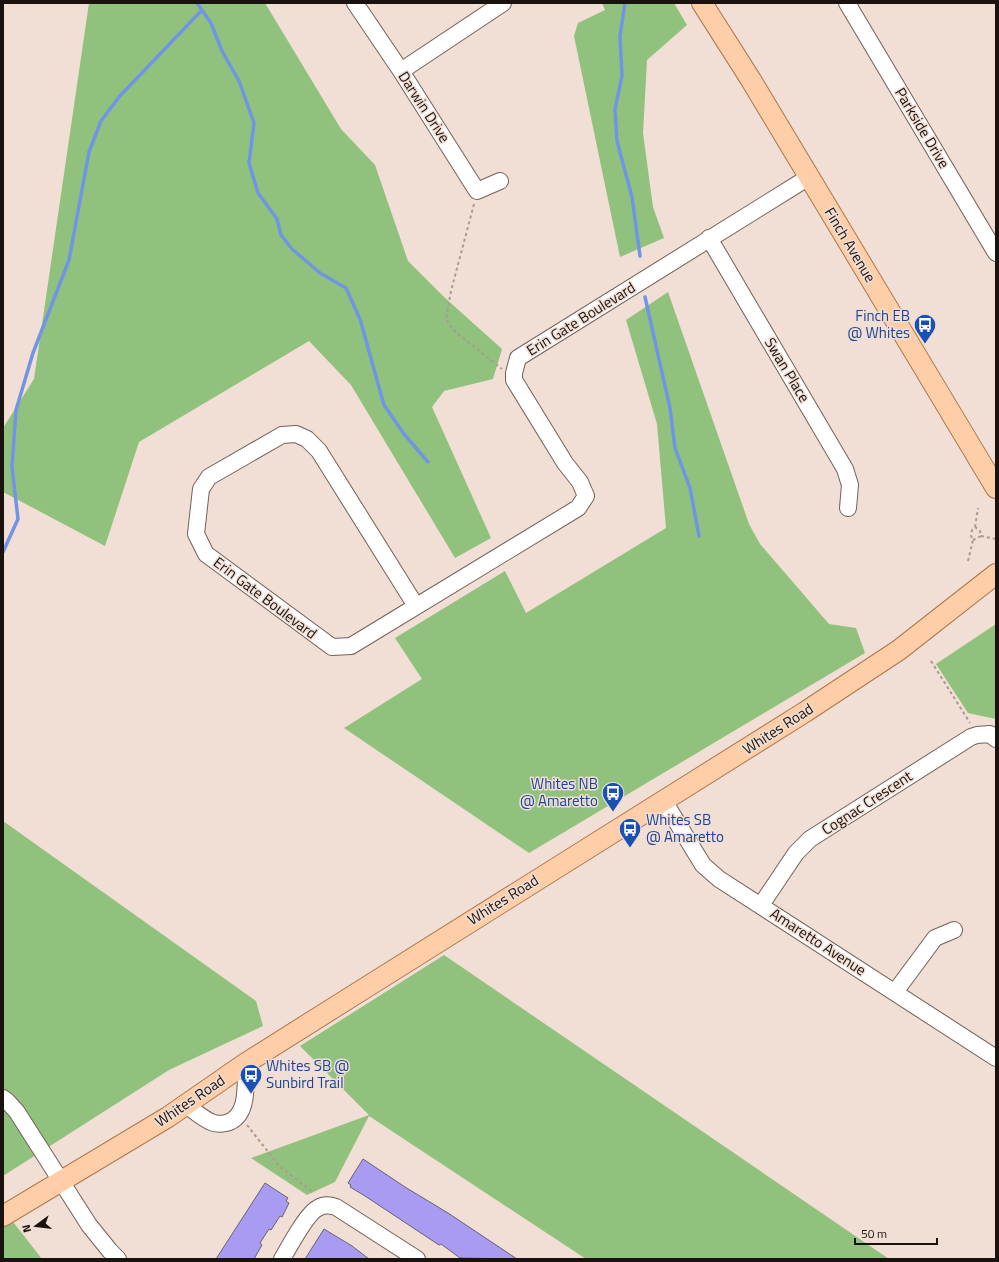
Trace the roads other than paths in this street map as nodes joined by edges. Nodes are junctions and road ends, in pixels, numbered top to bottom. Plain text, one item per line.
1 (355, 3) edge
2 (503, 3) edge
3 (702, 3) edge
4 (847, 3) edge
5 (401, 71) junction
6 (809, 177) junction
7 (500, 181) dead end
8 (709, 238) junction
9 (996, 253) edge
10 (996, 488) edge
11 (848, 508) dead end
12 (996, 574) edge
13 (416, 606) junction
14 (996, 739) edge
15 (664, 801) junction
16 (762, 905) junction
17 (954, 930) dead end
18 (895, 992) junction
19 (996, 1058) edge
20 (246, 1063) junction
21 (3, 1098) edge
22 (185, 1104) junction
23 (60, 1180) junction
24 (3, 1216) edge
25 (118, 1259) edge
26 (282, 1259) edge
27 (417, 1259) edge

1 - 5 street, Darwin Drive
2 - 5 street
3 - 6 main road, Finch Avenue
4 - 9 street, Parkside Drive
5 - 7 street, Darwin Drive
6 - 8 street, Erin Gate Boulevard
6 - 10 main road, Finch Avenue
8 - 11 street, Swan Place
8 - 13 street, Erin Gate Boulevard
12 - 15 main road, Whites Road
13 - 13 street, Erin Gate Boulevard
14 - 16 street, Cognac Crescent
15 - 16 street, Amaretto Avenue
15 - 20 main road, Whites Road
16 - 18 street, Amaretto Avenue
17 - 18 street
18 - 19 street, Amaretto Avenue
20 - 22 main road, Whites Road
20 - 22 street
21 - 23 street
22 - 23 main road, Whites Road
23 - 24 main road, Whites Road
23 - 25 street
26 - 27 street

